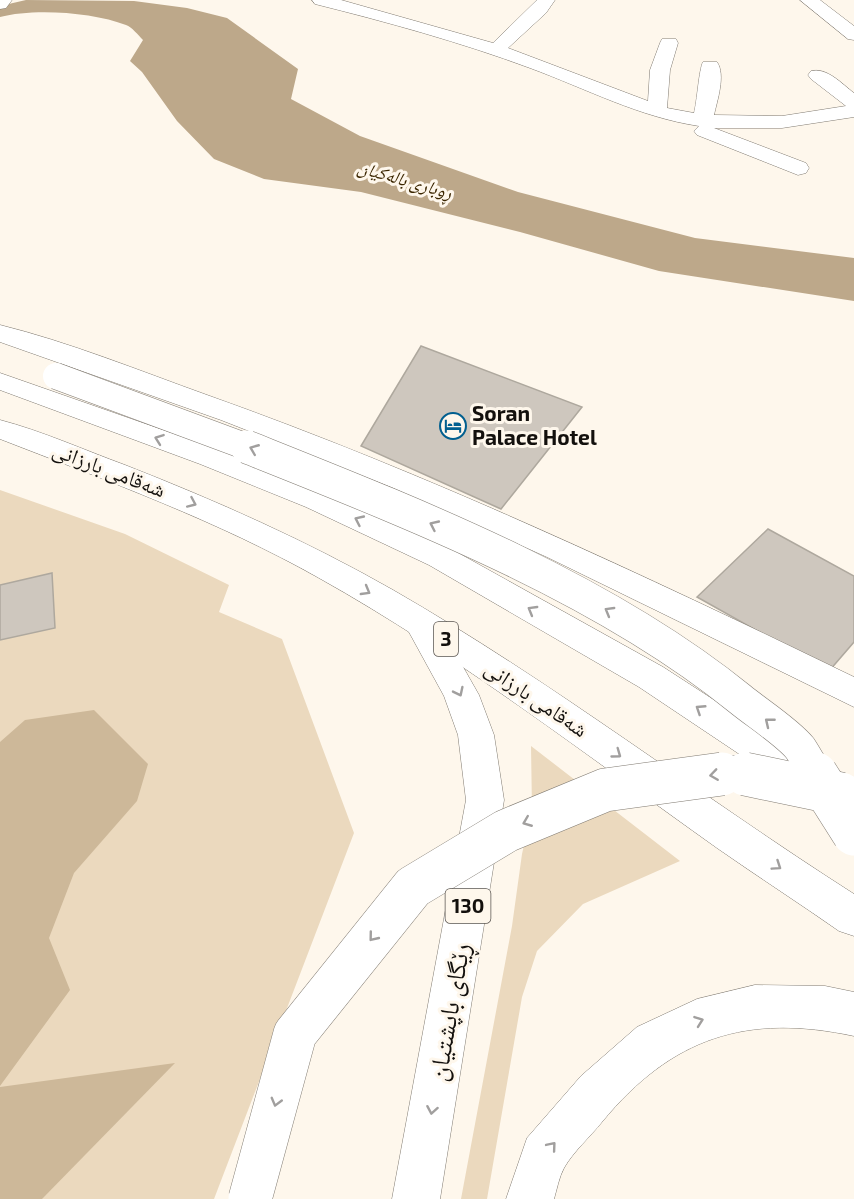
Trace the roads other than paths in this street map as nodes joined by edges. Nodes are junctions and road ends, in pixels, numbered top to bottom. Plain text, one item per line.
1 (3, 0) edge
2 (321, 0) edge
3 (546, 0) edge
4 (809, 0) edge
5 (0, 4) edge
6 (854, 12) edge
7 (830, 16) junction
8 (854, 35) edge
9 (669, 43) dead end
10 (497, 49) junction
11 (710, 66) dead end
12 (818, 75) dead end
13 (854, 103) edge
14 (854, 110) edge
15 (667, 115) junction
16 (703, 121) junction
17 (798, 168) dead end
18 (0, 333) edge
19 (0, 361) edge
20 (0, 381) edge
21 (0, 429) edge
22 (421, 623) junction
23 (854, 693) edge
24 (738, 734) junction
25 (854, 784) edge
26 (854, 797) edge
27 (854, 810) edge
28 (854, 834) edge
29 (854, 918) edge
30 (854, 1014) edge
31 (250, 1199) edge
32 (416, 1199) edge
33 (530, 1199) edge

1 - 5 main road
2 - 10 main road
3 - 10 main road
4 - 7 main road
6 - 7 main road
7 - 8 main road
9 - 15 main road
10 - 15 main road
11 - 16 main road
12 - 13 main road
14 - 16 main road
15 - 16 main road
15 - 17 main road
18 - 23 main road
28 -> 19 main road, bridge
24 -> 20 main road
21 -> 22 main road, شەقامی بارزانی / 3
22 -> 29 main road, شەقامی بارزانی / 3
22 -> 32 main road, ڕێگای باپشتیان / 130
24 - 25 main road
24 - 27 main road
26 -> 31 main road, bridge
33 -> 30 main road

